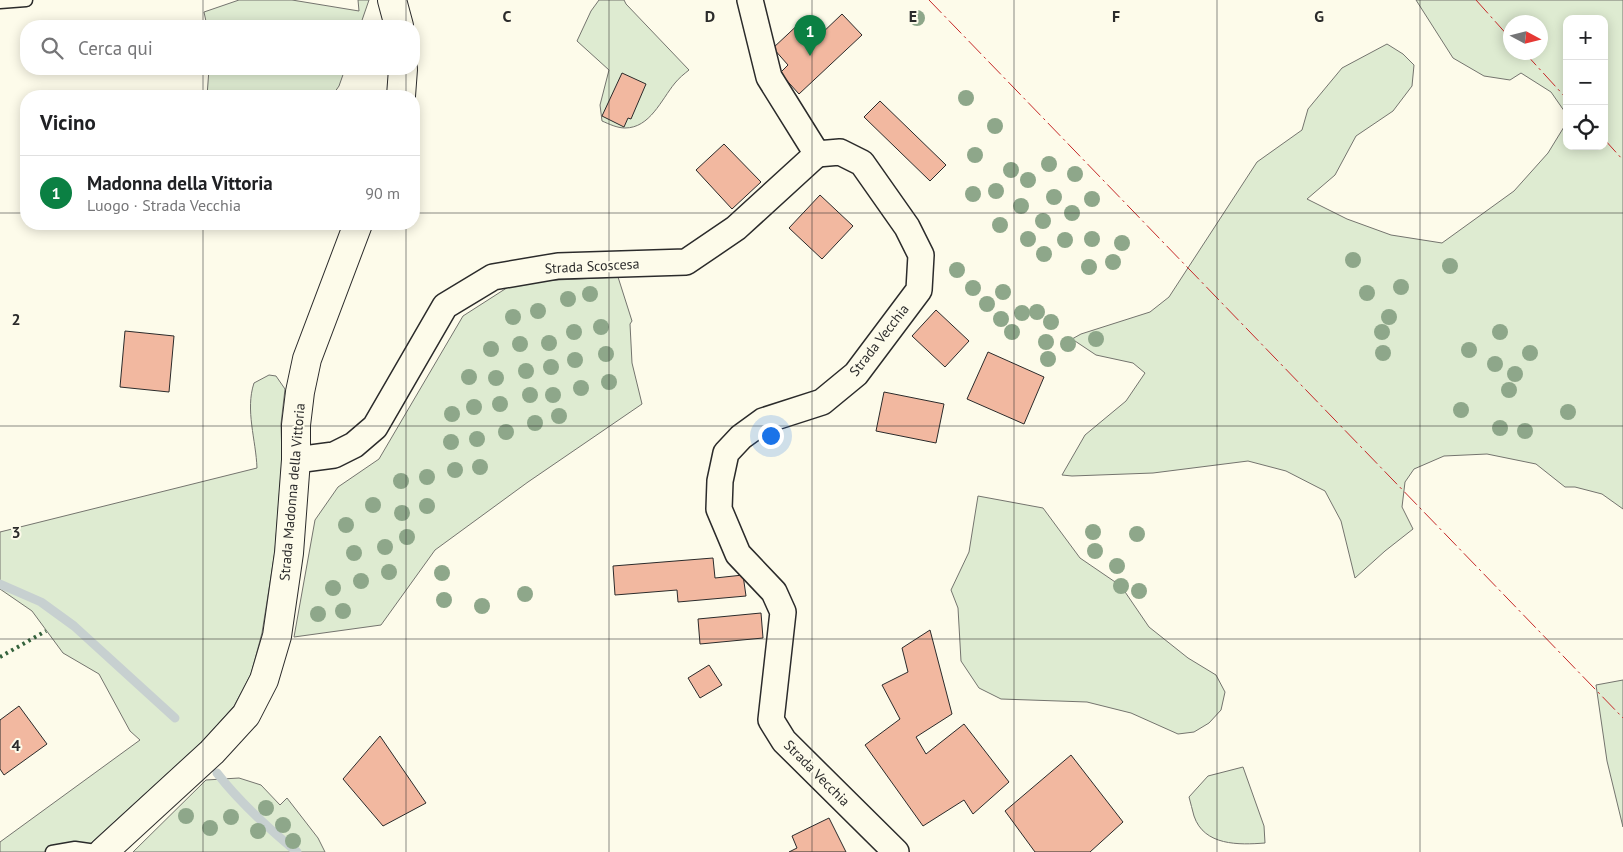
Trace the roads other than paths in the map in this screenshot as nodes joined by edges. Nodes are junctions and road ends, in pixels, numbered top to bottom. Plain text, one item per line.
1 (26, 0) edge
2 (392, 0) edge
3 (750, 0) edge
4 (0, 2) edge
5 (397, 20) edge
6 (403, 75) edge
7 (401, 90) edge
8 (818, 154) junction
9 (356, 230) edge
10 (296, 460) junction
11 (52, 852) edge
12 (103, 852) edge
13 (896, 852) edge

1 - 4 lane
2 - 5 street
3 - 8 street
6 - 7 street
8 - 10 street, Strada Scoscesa
8 - 13 street, Strada Vecchia
9 - 10 street, Strada Madonna della Vittoria
10 - 12 street, Strada Madonna della Vittoria
11 - 12 lane

